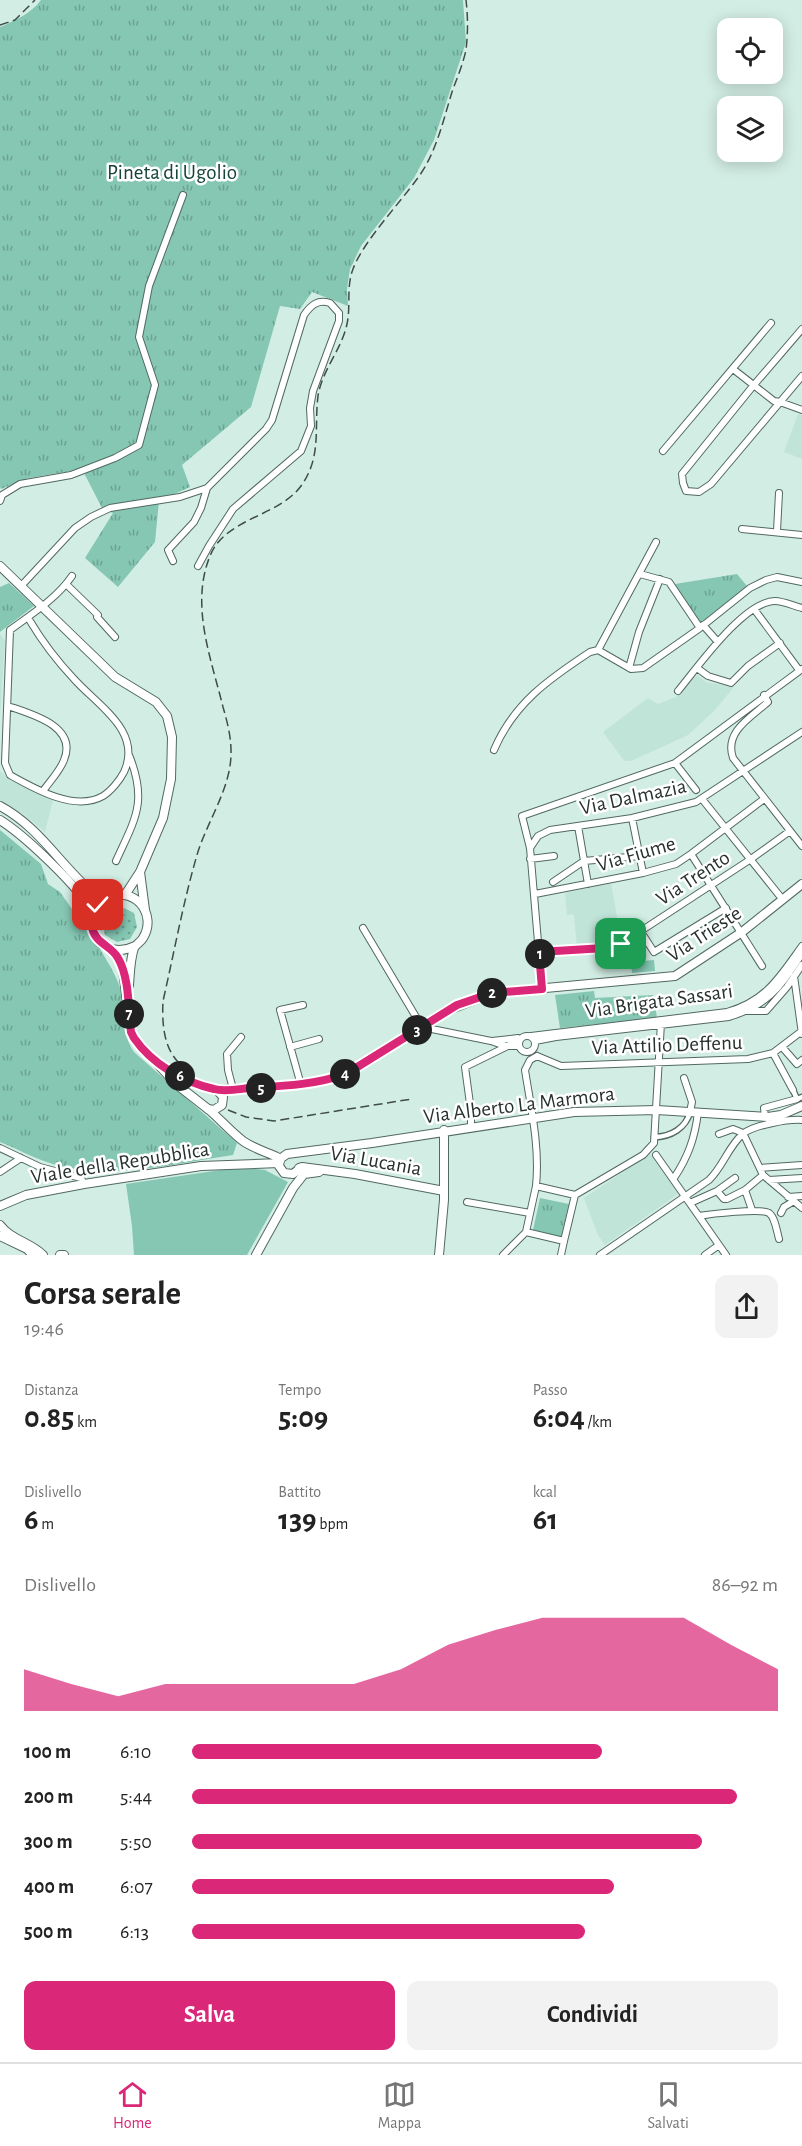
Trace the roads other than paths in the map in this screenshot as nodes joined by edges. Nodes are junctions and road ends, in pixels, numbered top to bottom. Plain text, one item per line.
1 (183, 195) dead end
2 (771, 323) dead end
3 (802, 329) edge
4 (733, 369) junction
5 (802, 376) edge
6 (753, 386) junction
7 (780, 402) junction
8 (802, 410) edge
9 (663, 451) dead end
10 (207, 488) junction
11 (779, 493) dead end
12 (0, 501) edge
13 (742, 529) dead end
14 (777, 531) junction
15 (802, 535) edge
16 (656, 542) dead end
17 (173, 561) dead end
18 (0, 566) edge
19 (198, 566) dead end
20 (640, 574) junction
21 (72, 576) dead end
22 (660, 579) junction
23 (802, 582) edge
24 (22, 585) junction
25 (67, 585) junction
26 (44, 607) junction
27 (802, 608) edge
28 (754, 609) junction
29 (30, 621) junction
30 (701, 626) junction
31 (10, 630) junction
32 (115, 637) dead end
33 (717, 641) junction
34 (780, 643) junction
35 (598, 650) junction
36 (629, 668) junction
37 (697, 668) junction
38 (801, 669) edge
39 (678, 691) dead end
40 (764, 695) junction
41 (8, 706) junction
42 (802, 732) edge
43 (494, 750) dead end
44 (129, 754) junction
45 (675, 763) junction
46 (744, 772) junction
47 (696, 790) dead end
48 (43, 791) junction
49 (702, 799) junction
50 (764, 799) junction
51 (0, 806) edge
52 (632, 818) junction
53 (0, 820) edge
54 (578, 826) junction
55 (725, 828) junction
56 (790, 831) junction
57 (802, 846) edge
58 (530, 849) junction
59 (691, 854) junction
60 (554, 856) dead end
61 (640, 856) junction
62 (530, 859) junction
63 (751, 859) junction
64 (116, 861) dead end
65 (584, 861) junction
66 (140, 872) junction
67 (643, 873) junction
68 (553, 882) dead end
69 (588, 884) junction
70 (711, 884) junction
71 (802, 885) edge
72 (535, 894) junction
73 (125, 895) junction
74 (783, 900) junction
75 (102, 901) junction
76 (726, 908) junction
77 (145, 910) junction
78 (93, 914) junction
79 (363, 928) dead end
80 (641, 932) junction
81 (742, 933) junction
82 (135, 946) junction
83 (802, 946) edge
84 (113, 950) junction
85 (539, 952) junction
86 (802, 954) edge
87 (802, 965) edge
88 (762, 966) dead end
89 (794, 975) junction
90 (542, 989) junction
91 (128, 998) junction
92 (303, 1005) dead end
93 (747, 1011) junction
94 (661, 1023) junction
95 (422, 1027) junction
96 (802, 1033) edge
97 (241, 1038) dead end
98 (320, 1039) dead end
99 (491, 1041) junction
100 (534, 1042) junction
101 (521, 1044) junction
102 (505, 1046) junction
103 (290, 1047) junction
104 (783, 1048) junction
105 (773, 1053) junction
106 (537, 1056) junction
107 (802, 1060) edge
108 (659, 1062) junction
109 (160, 1065) junction
110 (525, 1070) junction
111 (684, 1078) dead end
112 (301, 1085) junction
113 (237, 1089) junction
114 (215, 1090) junction
115 (793, 1090) joint
116 (800, 1100) edge
117 (221, 1105) junction
118 (206, 1107) junction
119 (657, 1110) junction
120 (694, 1112) junction
121 (765, 1116) junction
122 (789, 1116) junction
123 (532, 1118) junction
124 (802, 1120) edge
125 (224, 1121) junction
126 (471, 1127) junction
127 (444, 1130) junction
128 (743, 1133) junction
129 (719, 1134) dead end
130 (654, 1137) junction
131 (253, 1144) junction
132 (0, 1148) edge
133 (289, 1153) junction
134 (656, 1155) dead end
135 (21, 1158) junction
136 (279, 1162) junction
137 (247, 1163) junction
138 (802, 1164) edge
139 (300, 1168) junction
140 (760, 1168) junction
141 (0, 1172) edge
142 (333, 1172) junction
143 (766, 1177) junction
144 (674, 1178) junction
145 (735, 1178) dead end
146 (799, 1179) edge
147 (84, 1184) junction
148 (802, 1184) edge
149 (536, 1186) junction
150 (294, 1188) junction
151 (745, 1190) junction
152 (444, 1191) junction
153 (717, 1191) junction
154 (575, 1195) junction
155 (685, 1195) junction
156 (802, 1196) edge
157 (788, 1197) junction
158 (794, 1202) junction
159 (467, 1203) dead end
160 (690, 1203) junction
161 (0, 1206) edge
162 (802, 1208) edge
163 (752, 1210) junction
164 (530, 1213) junction
165 (781, 1213) dead end
166 (699, 1216) junction
167 (0, 1225) edge
168 (526, 1232) junction
169 (0, 1236) edge
170 (779, 1239) dead end
171 (564, 1241) junction
172 (719, 1245) junction
173 (33, 1255) edge
174 (44, 1255) edge
175 (256, 1255) edge
176 (440, 1255) edge
177 (503, 1255) edge
178 (561, 1255) edge
179 (600, 1255) edge
180 (705, 1255) edge
181 (726, 1255) edge

1 - 12 street
2 - 4 street
3 - 6 street
4 - 6 street
4 - 9 street
5 - 7 street
6 - 7 street
6 - 7 street
7 - 8 street
10 - 17 street
10 - 19 street
10 - 24 street
11 - 14 street
13 - 14 street
14 - 15 street
16 - 20 street
18 - 24 street
20 - 22 street
20 - 35 street
21 - 25 street
22 - 30 street
22 - 36 street
23 - 30 street
24 - 26 street
25 - 26 street
25 - 32 street
26 - 29 street
26 - 31 street
26 - 66 street
27 - 28 street
28 - 33 street
28 - 34 street
29 - 31 street
29 - 44 street
30 - 33 street
30 - 36 street
31 - 41 street
33 - 37 street
34 - 37 street
34 - 38 street
35 - 36 street
35 - 43 street
37 - 39 street
38 - 40 street
40 - 45 street
40 - 46 street
41 - 48 street
41 - 48 street
42 - 46 street, Via Dalmazia
44 - 48 street
44 - 64 street
45 - 47 street
45 - 58 street
46 - 49 street, Via Dalmazia
46 - 50 street
49 - 52 street, Via Dalmazia
49 - 55 street
50 - 55 street, Via Fiume
50 - 56 street
51 - 75 main road
52 - 54 street, Via Dalmazia
52 - 61 street
53 - 78 main road
54 - 58 street, Via Dalmazia
54 - 65 street
55 - 59 street, Via Fiume
55 - 63 street
56 - 57 street
56 - 63 street, Via Trento
58 - 62 street
59 - 67 street, Via Fiume
59 - 70 street
60 - 62 street
61 - 65 street
61 - 67 street
62 - 72 street
63 - 70 street, Via Trento
63 - 74 street
65 - 68 street
65 - 69 street
66 - 73 street
66 - 77 street
67 - 69 street, Via Fiume
69 - 72 street, Via Fiume
70 - 76 street
70 - 80 street, Via Trento
71 - 74 main road, Via Trieste
72 - 85 street
73 - 75 main road
73 - 77 main road
74 - 81 main road, Via Trieste
75 - 78 main road
76 - 80 street
76 - 81 street
77 - 82 main road
78 - 84 main road
79 - 95 street
80 - 85 street, Via Trento
81 - 88 street
81 - 90 main road, Via Trieste
82 - 84 main road
82 - 91 main road
83 - 94 street, Via Brigata Sassari
84 - 91 main road
85 - 90 street
86 - 93 street, Via Brigata Sassari
87 - 89 street, Via Brigata Sassari
89 - 93 street, Via Brigata Sassari
89 - 96 street
90 - 95 main road, Via Trieste
91 - 109 main road
92 - 103 street
93 - 94 street, Via Brigata Sassari
94 - 100 street, Via Brigata Sassari
94 - 108 street
95 - 99 street
95 - 112 main road, Via Trieste
96 - 104 street, Via Attilio Deffenu
97 - 113 street
98 - 103 street
99 - 101 street
99 - 102 street
100 - 101 street
100 - 101 street
100 - 106 street
101 - 102 street
101 - 110 street
102 - 126 street
103 - 112 street
104 - 105 street, Via Attilio Deffenu
104 - 107 street
105 - 108 street, Via Attilio Deffenu
105 - 115 street
106 - 108 street, Via Attilio Deffenu
106 - 110 street
108 - 119 street
109 - 114 main road
109 - 118 main road
110 - 123 street
111 - 120 street
112 - 113 main road, Via Trieste
113 - 114 main road, Via Trieste
113 - 117 main road
114 - 117 main road
114 - 118 main road
115 - 116 street
116 - 121 street
116 - 122 street, Via Alberto La Marmora
117 - 118 main road
117 - 125 street
118 - 125 street
119 - 120 street, Via Alberto La Marmora
119 - 123 street, Via Alberto La Marmora
119 - 130 street
120 - 121 street, Via Alberto La Marmora
120 - 130 street
120 - 144 street
121 - 122 street, Via Alberto La Marmora
122 - 124 street
122 - 128 street
123 - 126 street, Via Alberto La Marmora
123 - 149 street
125 - 131 street
126 - 127 street, Via Alberto La Marmora
127 - 133 street, Via Alberto La Marmora
127 - 152 street
128 - 129 street
128 - 140 street
128 - 155 street
130 - 154 street
131 - 133 street
131 - 136 street
131 - 137 street
132 - 135 street
133 - 136 street
133 - 139 street
134 - 144 street
135 - 141 street
135 - 147 street
136 - 137 street, Viale della Repubblica
136 - 139 street
137 - 147 street, Viale della Repubblica
138 - 140 street
139 - 142 street, Via Lucania
139 - 150 street
140 - 143 street
142 - 150 street
142 - 152 street, Via Lucania
143 - 146 street
143 - 151 street
143 - 157 street
144 - 155 street
145 - 153 street
146 - 148 street
147 - 161 street, Viale della Repubblica
149 - 154 street
149 - 164 street
150 - 175 street
151 - 153 street
151 - 163 street
152 - 176 street
153 - 160 street
154 - 171 street
155 - 160 street
155 - 179 street
156 - 157 street
157 - 158 street
158 - 162 street
158 - 165 street
159 - 164 street
160 - 166 street
163 - 166 street
163 - 170 street
164 - 168 street
166 - 172 street
167 - 174 street
168 - 171 street
168 - 177 street
169 - 173 street
171 - 178 street
172 - 180 street
172 - 181 street

